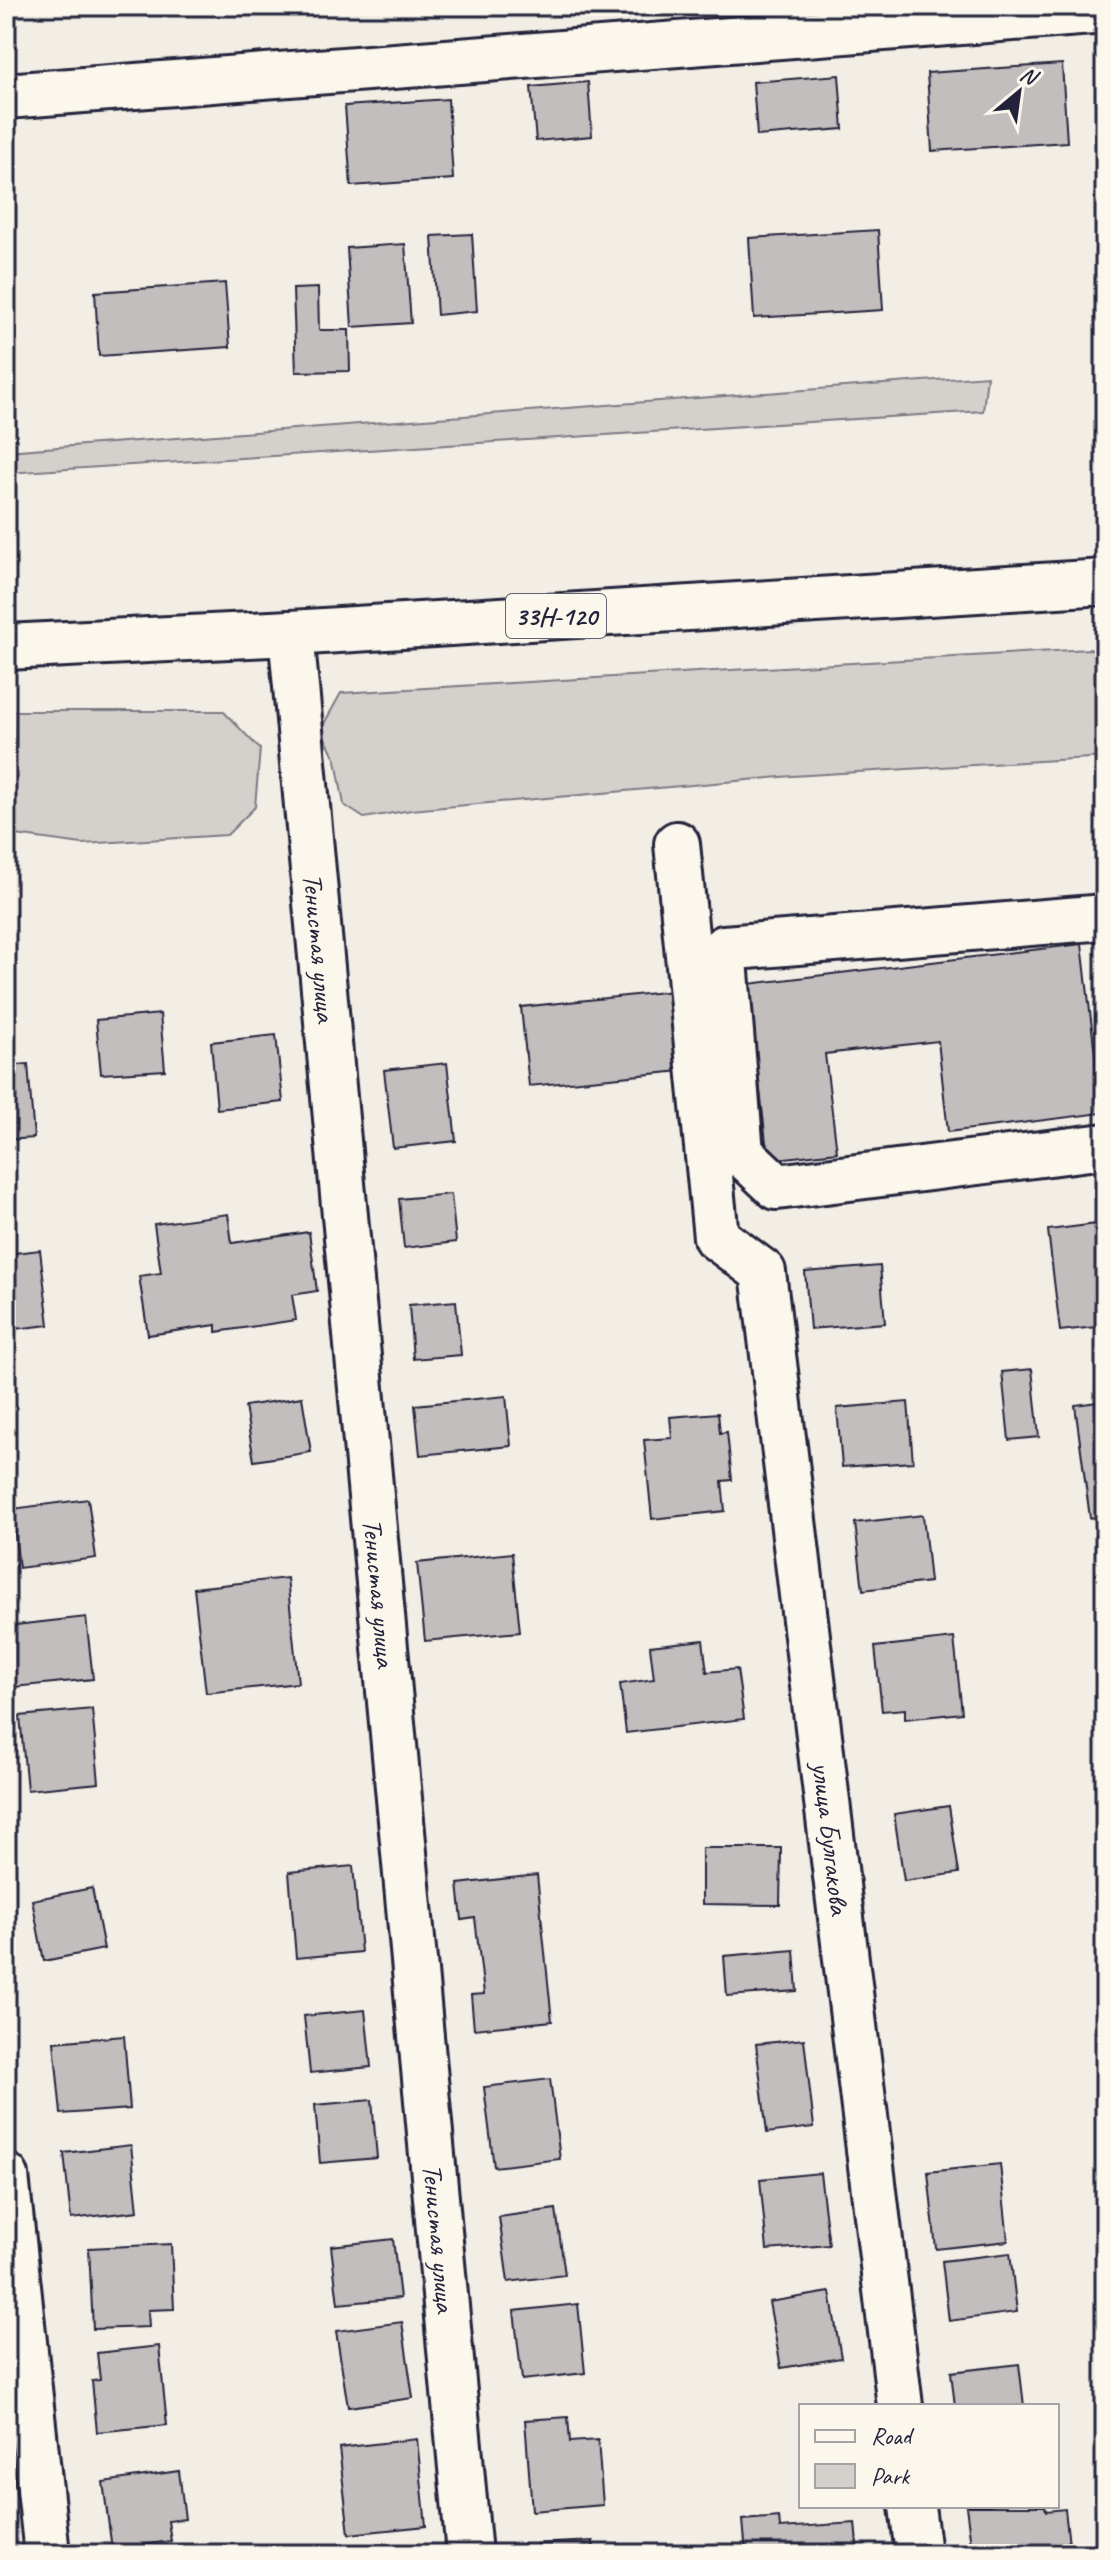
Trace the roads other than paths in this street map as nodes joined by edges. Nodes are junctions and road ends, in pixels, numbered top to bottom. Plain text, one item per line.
1 (1105, 11) edge
2 (6, 96) edge
3 (1105, 582) edge
4 (291, 633) junction
5 (6, 647) edge
6 (677, 844) dead end
7 (1105, 917) edge
8 (1105, 1146) edge
9 (6, 2176) edge
10 (900, 2404) edge
11 (912, 2508) edge
12 (47, 2554) edge
13 (469, 2554) edge
14 (918, 2554) edge

1 - 2 street
3 - 4 street, 33Н-120
4 - 5 street, 33Н-120
4 - 13 street, Тенистая улица
6 - 10 street, улица Булгакова
7 - 8 street
9 - 12 street
11 - 14 street

